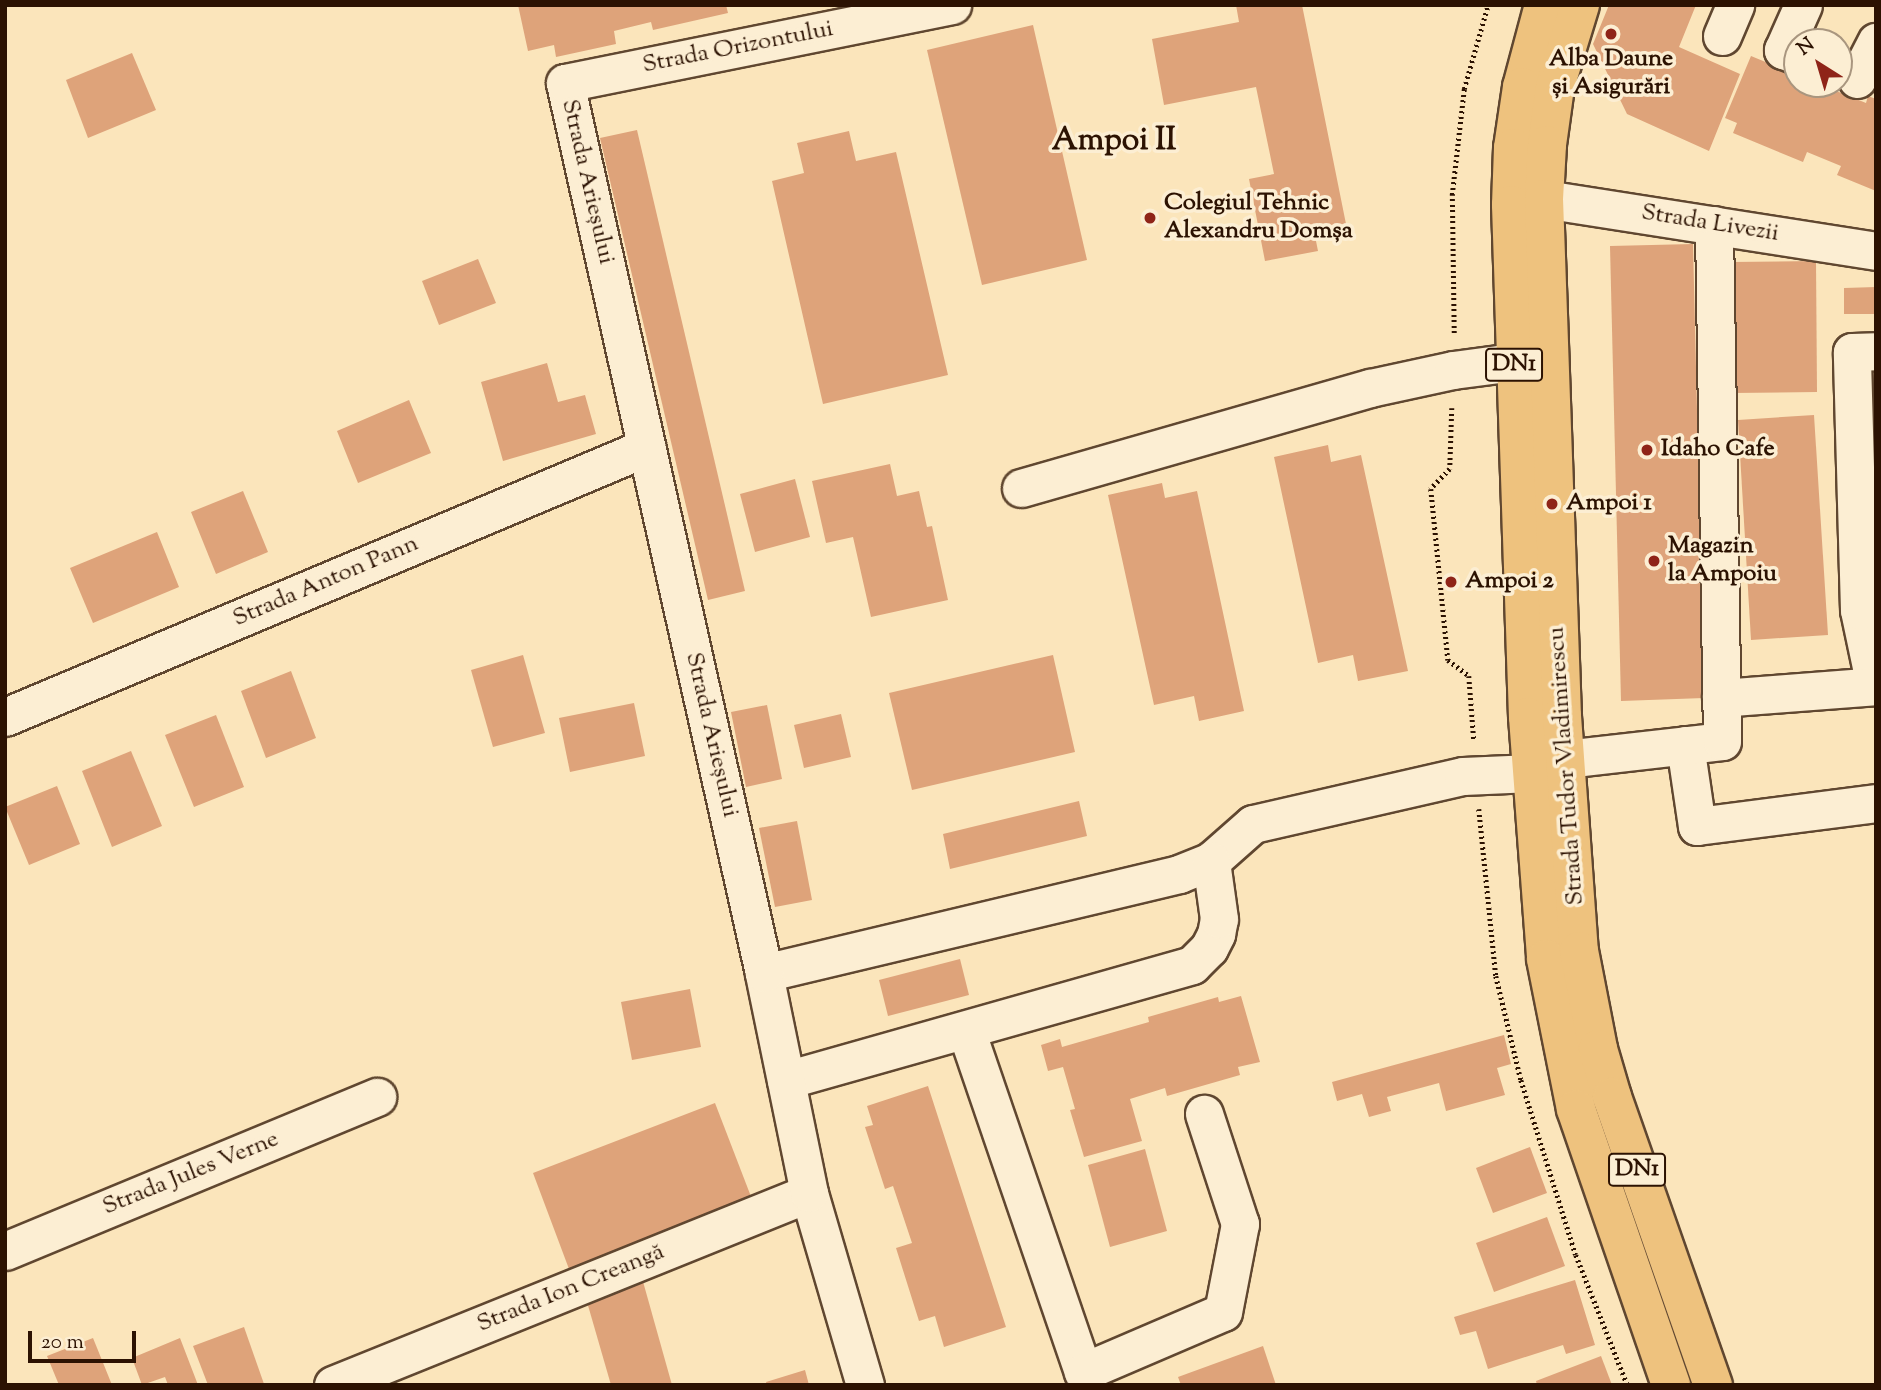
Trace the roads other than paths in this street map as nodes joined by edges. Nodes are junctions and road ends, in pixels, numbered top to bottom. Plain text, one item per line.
1 (952, 5) edge
2 (1544, 5) edge
3 (1580, 5) edge
4 (1803, 5) edge
5 (1793, 28) edge
6 (1876, 42) edge
7 (1857, 79) edge
8 (565, 83) joint
9 (1544, 199) junction
10 (1714, 225) junction
11 (1876, 251) edge
12 (1876, 351) edge
13 (1514, 362) junction
14 (647, 447) junction
15 (1021, 488) dead end
16 (1876, 686) edge
17 (1721, 698) junction
18 (5, 717) edge
19 (1685, 745) junction
20 (1548, 766) junction
21 (1876, 803) edge
22 (1211, 861) junction
23 (764, 974) junction
24 (966, 1030) junction
25 (786, 1080) junction
26 (377, 1097) dead end
27 (1204, 1115) dead end
28 (809, 1193) junction
29 (5, 1251) edge
30 (333, 1385) edge
31 (865, 1385) edge
32 (1671, 1385) edge
33 (1713, 1385) edge

1 - 8 street, Strada Orizontului
2 - 13 main road, Strada Tudor Vladimirescu / DN1
3 - 9 main road, Strada Tudor Vladimirescu / DN1
4 - 5 street
6 - 7 street
8 - 14 street, Strada Arieșului
9 - 10 street, Strada Livezii
9 - 20 main road, Strada Tudor Vladimirescu / DN1
10 - 11 street, Strada Livezii
10 - 17 street
12 - 16 street
13 - 15 street
13 - 20 main road, Strada Tudor Vladimirescu / DN1
14 - 18 street, Strada Anton Pann
14 - 23 street, Strada Arieșului
16 - 17 street
17 - 19 street
19 - 20 street
19 - 21 street
20 - 22 street
20 - 32 main road, Strada Tudor Vladimirescu / DN1
20 - 33 main road, Strada Tudor Vladimirescu / DN1
22 - 23 street
22 - 24 street
23 - 25 street, Strada Arieșului
24 - 25 street
24 - 27 street
25 - 28 street, Strada Arieșului
26 - 29 street, Strada Jules Verne
28 - 30 street, Strada Ion Creangă
28 - 31 street, Strada Arieșului

